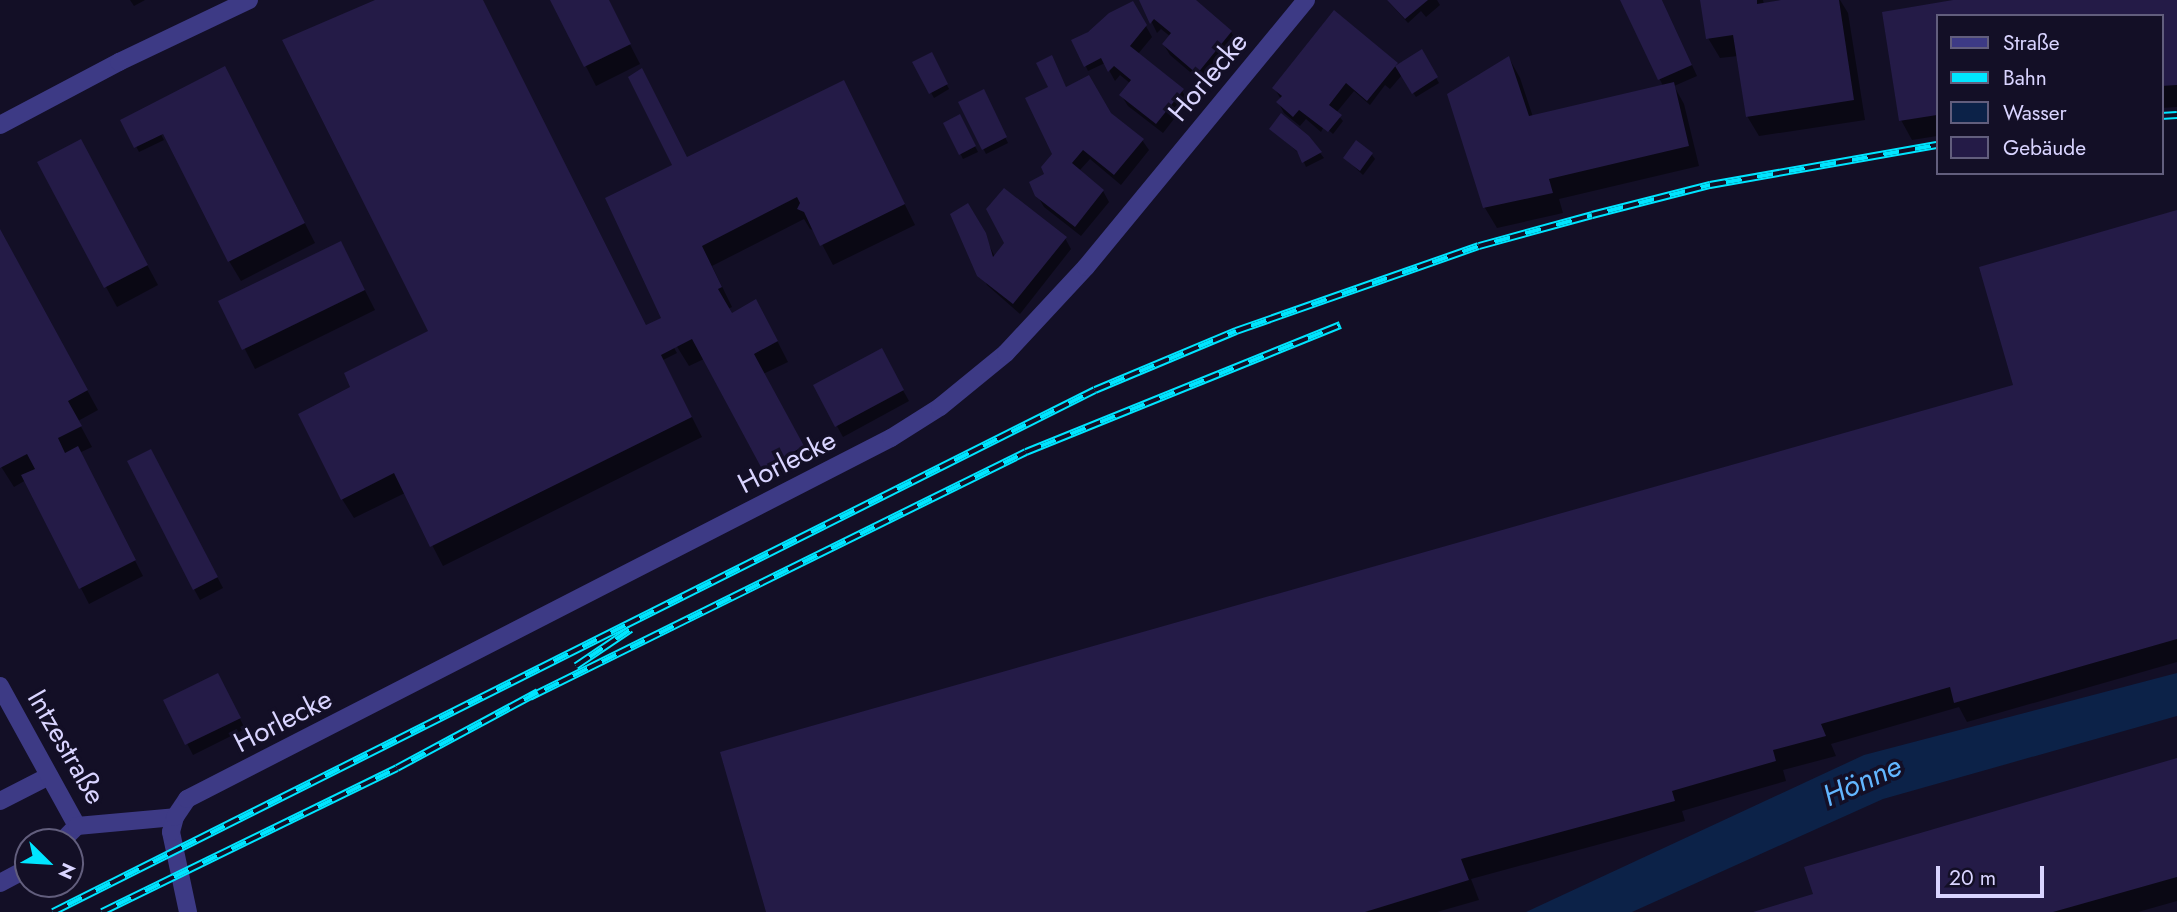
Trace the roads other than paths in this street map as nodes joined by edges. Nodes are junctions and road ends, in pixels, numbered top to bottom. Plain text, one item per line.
1 (249, 0) edge
2 (1306, 0) edge
3 (0, 125) edge
4 (0, 687) edge
5 (49, 776) junction
6 (0, 801) edge
7 (175, 817) junction
8 (77, 827) joint
9 (188, 912) edge

1 - 3 street
2 - 7 street, Horlecke
4 - 5 street, Intzestraße
5 - 6 street
5 - 8 street, Intzestraße
7 - 8 street, Intzestraße
7 - 9 street

